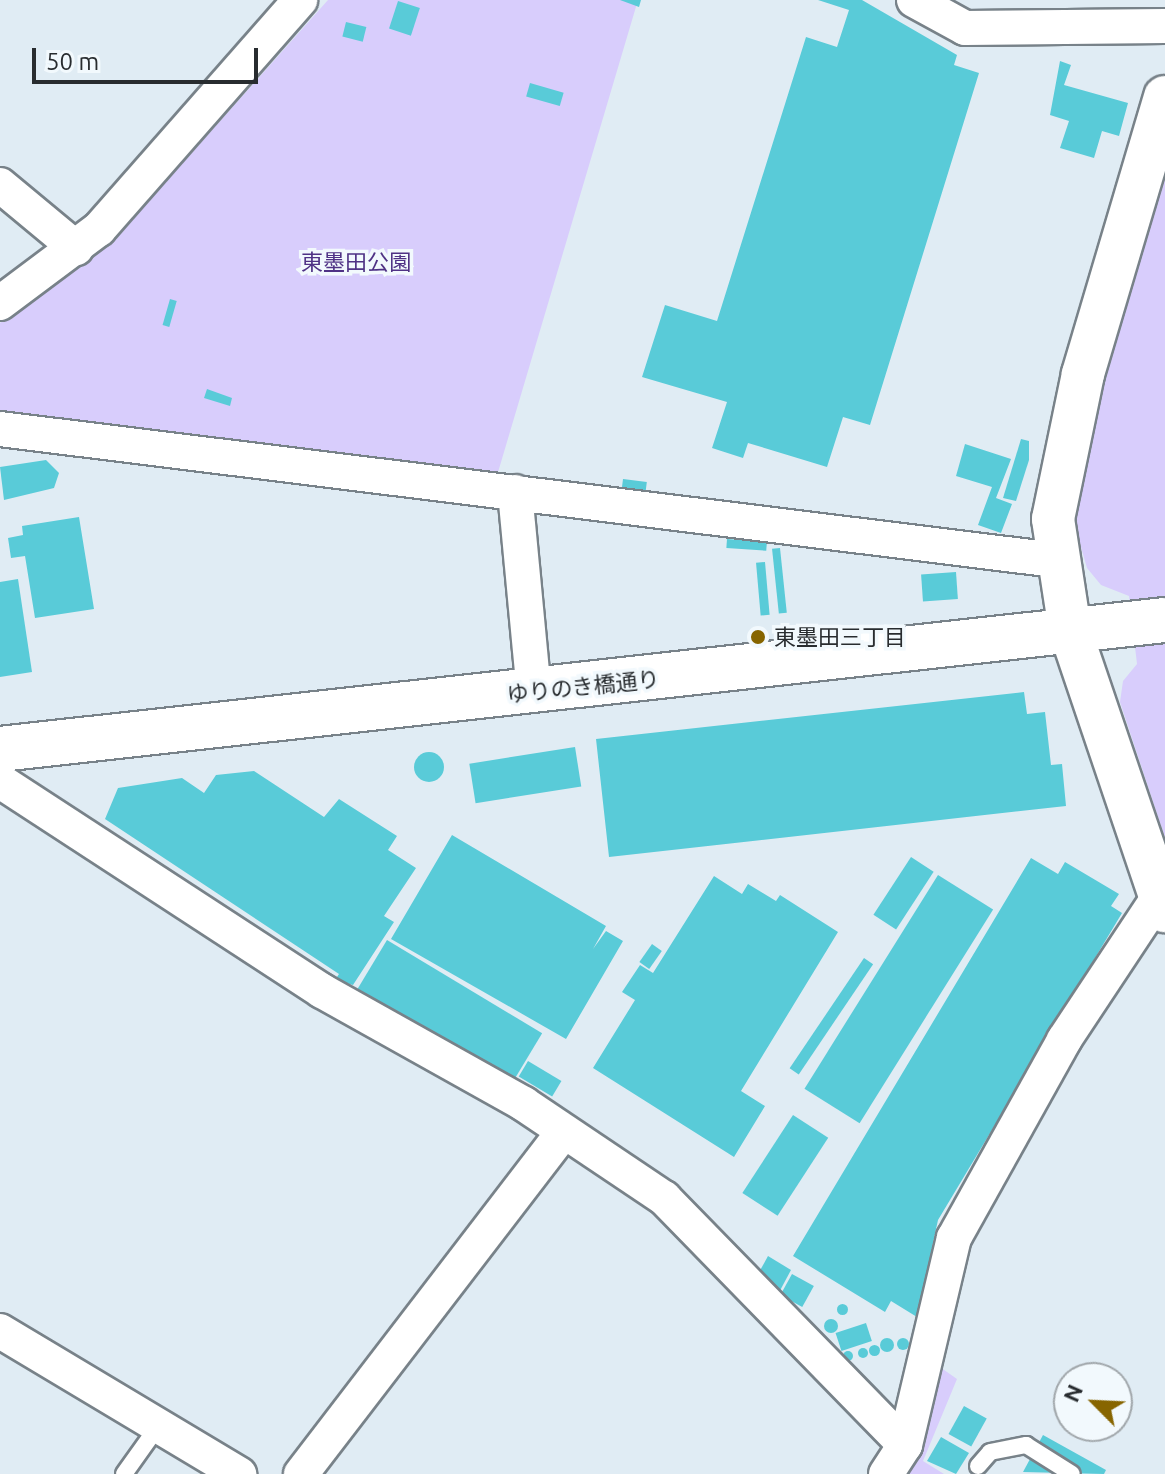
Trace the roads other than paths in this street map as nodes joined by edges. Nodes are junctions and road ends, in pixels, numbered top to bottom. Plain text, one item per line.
1 (300, 0) edge
2 (914, 0) edge
3 (1165, 26) edge
4 (1165, 97) edge
5 (0, 185) edge
6 (76, 248) junction
7 (0, 303) edge
8 (0, 429) edge
9 (515, 492) junction
10 (1055, 560) junction
11 (1165, 620) edge
12 (1088, 628) junction
13 (534, 692) junction
14 (0, 749) edge
15 (5, 790) edge
16 (1162, 904) edge
17 (563, 1133) junction
18 (0, 1331) edge
19 (159, 1425) junction
20 (905, 1445) junction
21 (981, 1471) edge
22 (124, 1474) edge
23 (239, 1474) edge
24 (301, 1474) edge
25 (886, 1474) edge
26 (1072, 1474) edge

1 - 6 street
2 - 3 street
4 - 10 street
5 - 6 street
6 - 7 street
8 - 9 street
9 - 10 street
9 - 13 street
10 - 12 street
11 - 12 main road, ゆりのき橋通り
12 - 13 main road, ゆりのき橋通り
12 - 16 street
13 - 14 main road, ゆりのき橋通り
15 - 17 street
16 - 20 street
17 - 20 street
17 - 24 street
18 - 19 street
19 - 22 lane
19 - 23 street
20 - 25 street
21 - 26 lane

